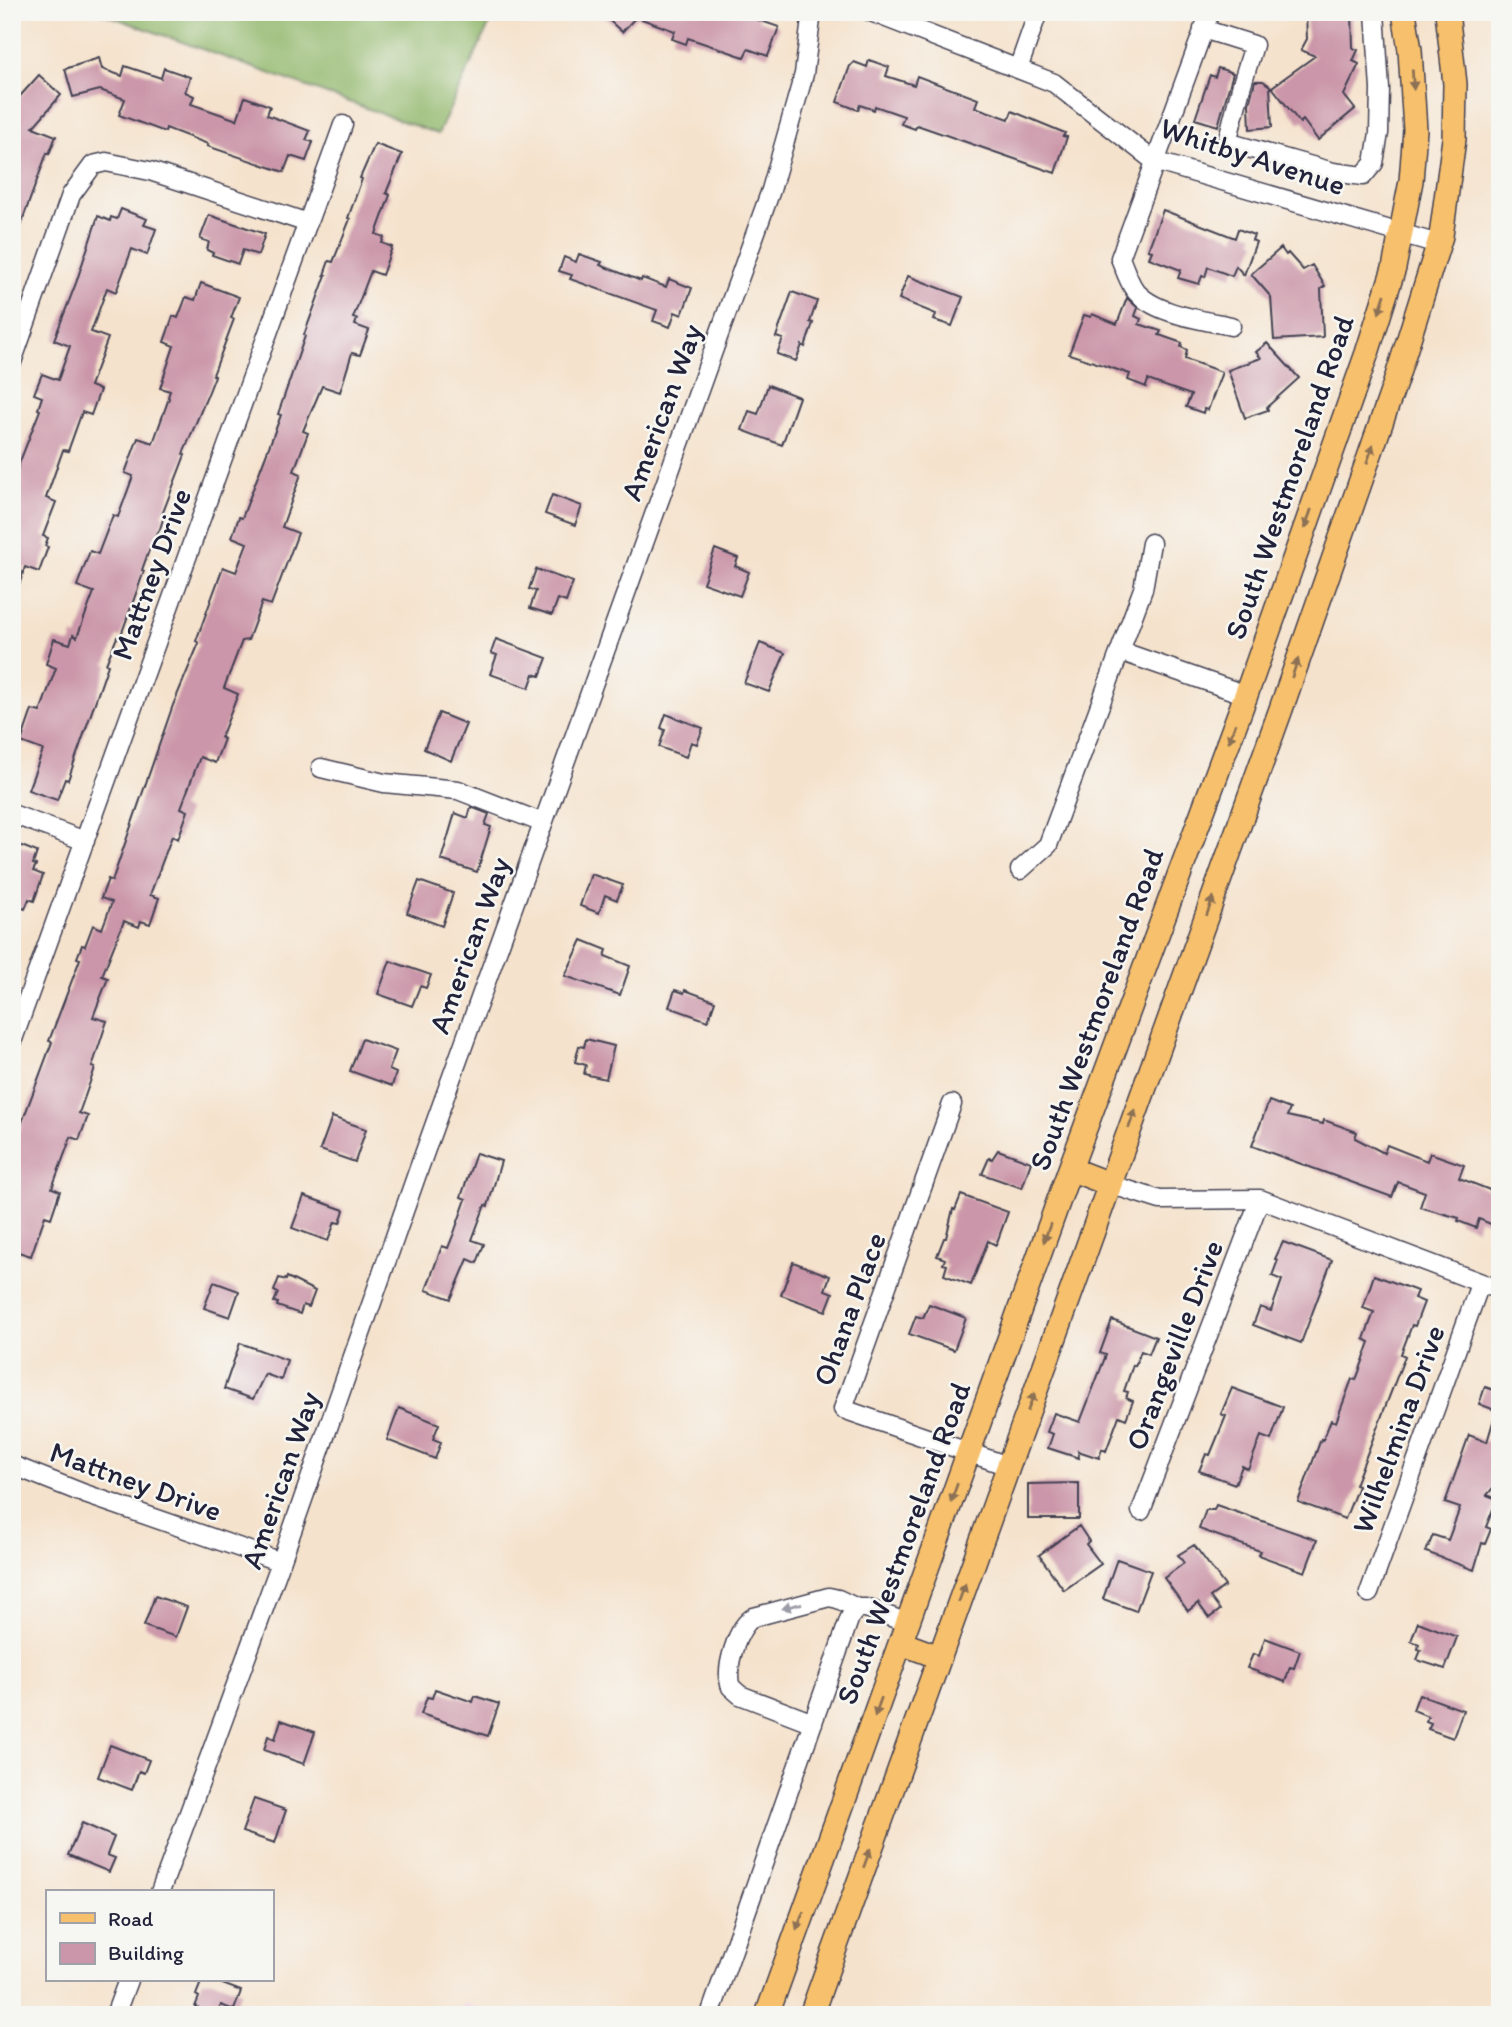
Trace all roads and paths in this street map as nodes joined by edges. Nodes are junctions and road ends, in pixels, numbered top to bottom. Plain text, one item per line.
1 (812, 12) edge
2 (871, 12) edge
3 (1038, 12) edge
4 (1375, 12) edge
5 (1404, 12) edge
6 (1447, 12) edge
7 (1207, 20) edge
8 (1018, 69) junction
9 (343, 125) dead end
10 (1154, 161) junction
11 (307, 223) junction
12 (1402, 232) junction
13 (1438, 244) junction
14 (1231, 326) dead end
15 (12, 362) edge
16 (1151, 543) dead end
17 (1120, 651) junction
18 (1246, 695) junction
19 (1281, 709) junction
20 (321, 768) dead end
21 (12, 814) edge
22 (543, 823) junction
23 (85, 841) junction
24 (1020, 870) dead end
25 (14, 1032) edge
26 (953, 1104) dead end
27 (1070, 1169) junction
28 (1109, 1184) junction
29 (1260, 1199) junction
30 (1480, 1284) junction
31 (1500, 1290) edge
32 (968, 1452) junction
33 (12, 1465) edge
34 (1008, 1466) junction
35 (1141, 1511) dead end
36 (281, 1562) junction
37 (1369, 1593) dead end
38 (857, 1608) junction
39 (904, 1633) junction
40 (939, 1657) junction
41 (813, 1723) junction
42 (161, 1890) edge
43 (127, 1982) edge
44 (115, 2015) edge
45 (710, 2015) edge
46 (767, 2015) edge
47 (811, 2015) edge

1 - 22 street, American Way
2 - 8 street, Whitby Avenue
3 - 8 street
4 - 7 street
5 -> 12 main road, South Westmoreland Road
6 - 13 main road
7 - 10 street
8 - 10 street, Whitby Avenue
9 - 11 street, Mattney Drive
10 - 12 street, Whitby Avenue
10 - 14 street
11 - 15 street
11 - 23 street, Mattney Drive
12 - 13 street, Whitby Avenue
12 -> 18 main road, South Westmoreland Road
19 -> 13 main road
16 - 17 street
17 - 18 street
17 - 24 street
18 - 19 main road
18 -> 27 main road, South Westmoreland Road
28 -> 19 main road
20 - 22 street
21 - 23 street
22 - 36 street, American Way
23 - 25 street, Mattney Drive
26 - 32 street, Ohana Place
27 - 28 main road
27 -> 32 main road, South Westmoreland Road
28 - 29 street
34 -> 28 main road
29 - 30 street
29 - 35 street, Orangeville Drive
30 - 31 street
30 - 37 street, Wilhelmina Drive
32 - 34 street, Ohana Place
32 -> 39 main road, South Westmoreland Road
33 - 36 street, Mattney Drive
40 -> 34 main road
36 - 42 street, American Way
38 - 39 street
38 - 41 street
38 -> 41 street
39 - 40 main road
39 -> 46 main road, South Westmoreland Road
47 -> 40 main road
41 - 45 street
43 - 44 street

